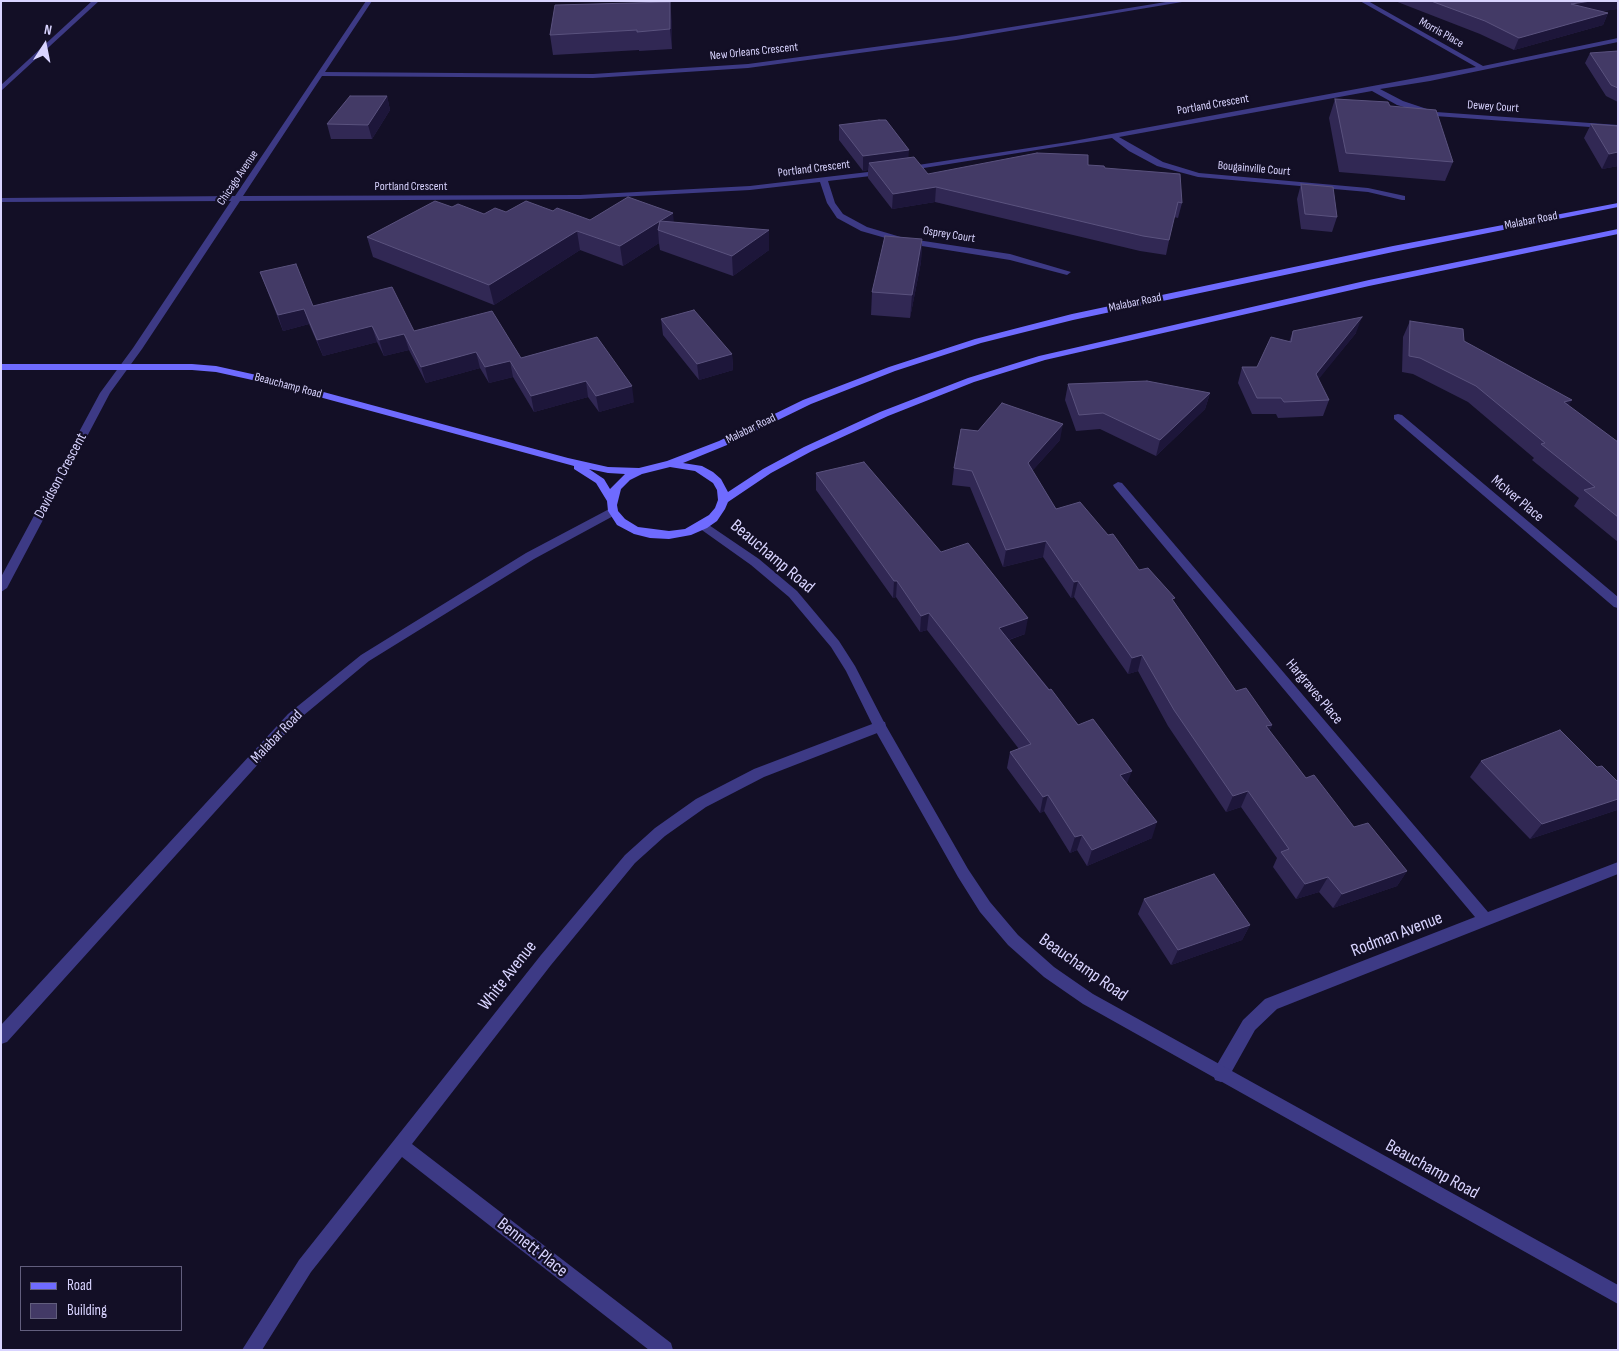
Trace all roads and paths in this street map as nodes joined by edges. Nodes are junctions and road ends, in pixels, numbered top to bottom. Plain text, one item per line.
1 (96, 1) edge
2 (369, 1) edge
3 (1185, 1) edge
4 (1363, 1) edge
5 (1618, 40) edge
6 (1482, 68) junction
7 (321, 74) junction
8 (1372, 88) junction
9 (1, 89) edge
10 (1618, 128) edge
11 (1112, 135) junction
12 (823, 179) junction
13 (238, 198) junction
14 (1402, 198) dead end
15 (1, 200) edge
16 (1618, 204) edge
17 (1618, 231) edge
18 (1067, 272) dead end
19 (1, 367) edge
20 (125, 367) junction
21 (1398, 417) dead end
22 (567, 461) junction
23 (670, 464) junction
24 (639, 471) junction
25 (1118, 485) dead end
26 (723, 500) junction
27 (613, 505) junction
28 (703, 525) junction
29 (1, 588) edge
30 (1618, 604) edge
31 (880, 726) junction
32 (1618, 868) edge
33 (1486, 920) junction
34 (2, 1035) edge
35 (1221, 1074) junction
36 (400, 1146) junction
37 (1618, 1295) edge
38 (251, 1350) edge
39 (664, 1350) edge

1 - 9 street
2 - 7 street, Chicago Avenue
3 - 7 street, New Orleans Crescent
4 - 6 street, Morris Place
5 - 6 street, Portland Crescent
6 - 8 street, Portland Crescent
7 - 13 street, Chicago Avenue
8 - 10 street, Dewey Court
8 - 11 street, Portland Crescent
11 - 12 street, Portland Crescent
11 - 14 street, Bougainville Court
12 - 13 street, Portland Crescent
12 - 18 street, Osprey Court
13 - 15 street, Portland Crescent
13 - 20 street, Chicago Avenue
16 - 23 main road, Malabar Road
17 - 26 main road, Malabar Road
19 - 20 main road, Beauchamp Road
20 - 22 main road, Beauchamp Road
20 - 29 street, Davidson Crescent
21 - 30 street, McIver Place
22 - 24 main road, Beauchamp Road
22 - 27 main road, Beauchamp Road
23 - 24 main road
23 - 26 main road
24 - 27 main road
25 - 33 street, Hargraves Place
26 - 28 main road
27 - 28 main road
27 - 34 street, Malabar Road
28 - 31 street, Beauchamp Road
31 - 35 street, Beauchamp Road
31 - 36 street, White Avenue
32 - 33 street, Rodman Avenue
33 - 35 street, Rodman Avenue
35 - 37 street, Beauchamp Road
36 - 38 street, White Avenue
36 - 39 street, Bennett Place

